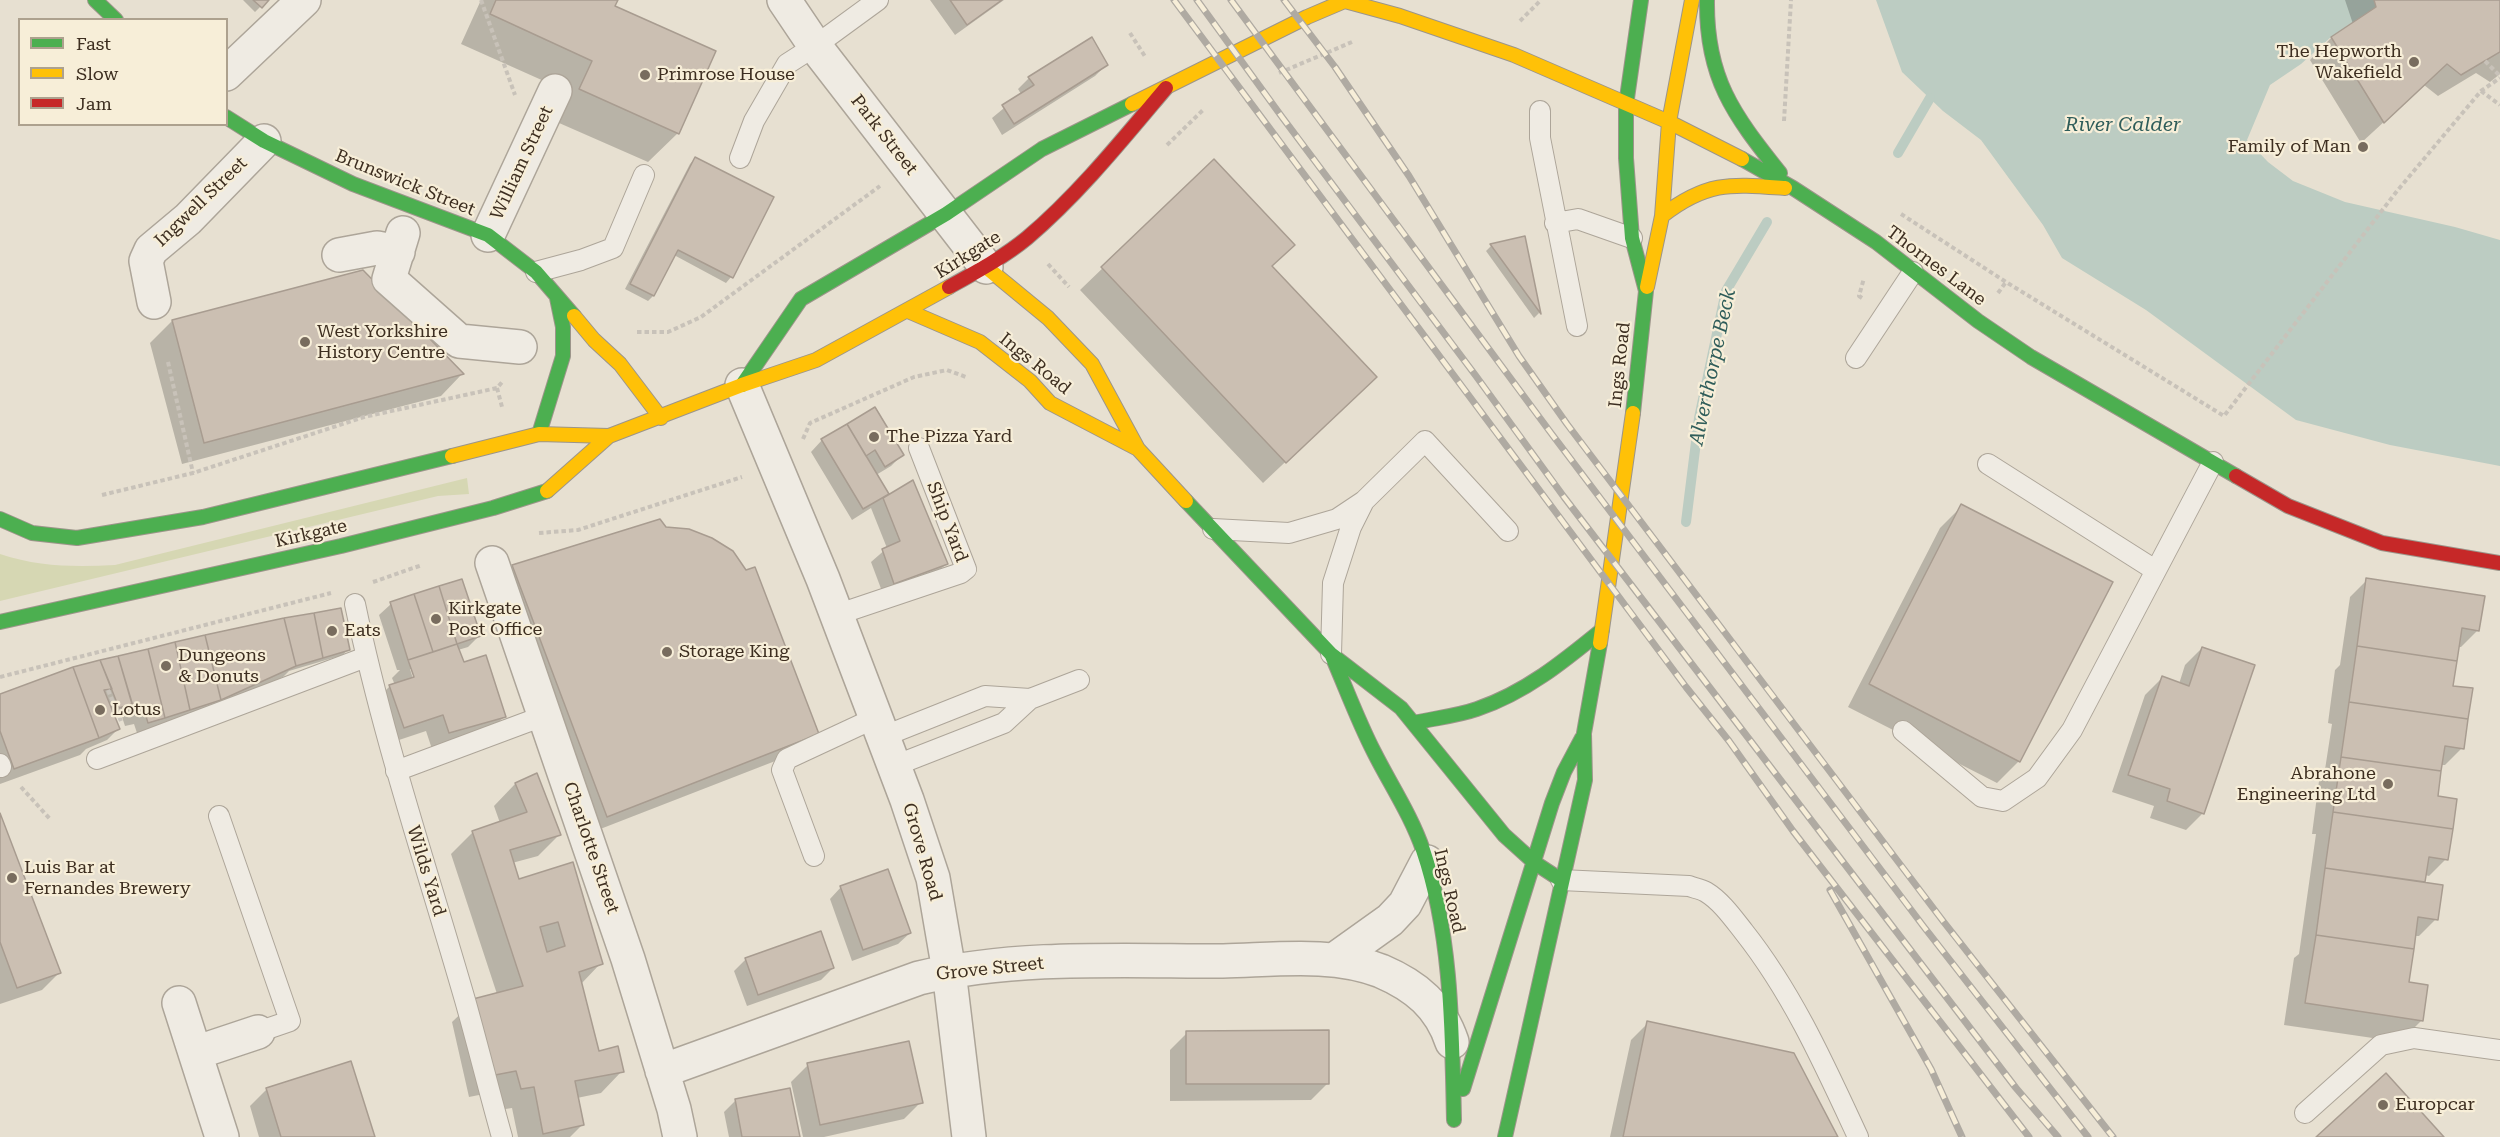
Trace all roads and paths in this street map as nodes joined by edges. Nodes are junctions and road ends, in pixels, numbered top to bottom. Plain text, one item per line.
1 (95, 0) edge
2 (481, 0) edge
3 (784, 0) edge
4 (878, 0) edge
5 (1641, 0) edge
6 (1692, 0) edge
7 (1707, 0) edge
8 (1791, 0) edge
9 (1346, 1) edge
10 (296, 8) edge
11 (114, 18) edge
12 (1358, 42) dead end
13 (815, 46) junction
14 (2485, 60) dead end
15 (228, 72) edge
16 (1272, 76) dead end
17 (2500, 77) edge
18 (1166, 88) junction
19 (555, 91) dead end
20 (2481, 91) junction
21 (1626, 105) junction
22 (2500, 105) edge
23 (1208, 106) dead end
24 (1540, 111) dead end
25 (228, 118) edge
26 (1669, 122) junction
27 (1784, 122) dead end
28 (264, 141) junction
29 (532, 141) junction
30 (1164, 148) dead end
31 (740, 158) dead end
32 (908, 165) junction
33 (644, 175) dead end
34 (1793, 188) junction
35 (1895, 210) dead end
36 (946, 214) junction
37 (1662, 216) junction
38 (1555, 223) junction
39 (488, 235) junction
40 (1632, 238) junction
41 (339, 255) dead end
42 (986, 267) junction
43 (536, 272) junction
44 (1913, 272) junction
45 (1646, 291) junction
46 (558, 298) junction
47 (154, 302) dead end
48 (908, 311) junction
49 (1577, 326) dead end
50 (520, 347) joint
51 (601, 347) junction
52 (1856, 358) dead end
53 (168, 362) dead end
54 (742, 385) junction
55 (661, 418) junction
56 (538, 434) junction
57 (609, 436) junction
58 (919, 448) dead end
59 (1138, 449) junction
60 (2213, 462) junction
61 (1988, 464) dead end
62 (193, 473) junction
63 (94, 498) dead end
64 (1364, 501) junction
65 (0, 519) edge
66 (1213, 529) junction
67 (1508, 531) dead end
68 (429, 562) dead end
69 (492, 563) dead end
70 (2500, 563) edge
71 (2155, 570) junction
72 (367, 584) dead end
73 (340, 590) dead end
74 (355, 604) dead end
75 (836, 615) junction
76 (0, 622) edge
77 (1602, 630) junction
78 (94, 653) junction
79 (1330, 654) junction
80 (366, 657) junction
81 (97, 661) dead end
82 (0, 677) edge
83 (1079, 680) dead end
84 (1030, 699) junction
85 (546, 715) junction
86 (1414, 723) junction
87 (1903, 731) dead end
88 (1584, 733) junction
89 (884, 740) junction
90 (97, 759) dead end
91 (1, 766) edge
92 (396, 771) junction
93 (219, 816) dead end
94 (50, 819) dead end
95 (814, 856) dead end
96 (1427, 862) junction
97 (1535, 863) junction
98 (1561, 880) junction
99 (1334, 960) junction
100 (949, 971) junction
101 (179, 1004) dead end
102 (258, 1032) joint
103 (1452, 1042) junction
104 (2500, 1050) edge
105 (195, 1053) junction
106 (662, 1071) junction
107 (2306, 1113) dead end
108 (1454, 1120) junction
109 (222, 1137) edge
110 (502, 1137) edge
111 (680, 1137) edge
112 (969, 1137) edge
113 (1451, 1137) edge
114 (1504, 1137) edge
115 (1858, 1137) edge

1 - 11 main road
2 - 29 path
3 - 13 street, Park Street
4 - 13 lane
5 - 21 main road, Ings Road
6 - 26 main road
7 - 34 main road
8 - 27 path
9 - 18 main road, Kirkgate
9 - 21 main road, Thornes Lane
10 - 15 street
12 - 16 path
13 - 31 lane
13 - 32 street, Park Street
14 - 17 path
17 - 20 path
18 - 36 main road, Kirkgate
18 - 42 main road, Kirkgate
19 - 29 street, William Street
20 - 22 path
20 - 35 path
21 - 26 main road, Thornes Lane
21 - 40 main road, Ings Road
23 - 30 path
24 - 38 lane
25 - 28 main road, Brunswick Street
26 - 34 main road, Thornes Lane
26 - 37 main road
28 - 39 main road, Brunswick Street
28 - 47 street, Ingwell Street
29 - 39 street, William Street
32 - 36 street, Park Street
32 - 51 path
33 - 43 lane
34 - 37 main road
34 - 44 main road, Thornes Lane
36 - 42 street, Park Street
36 - 54 main road, Kirkgate
37 - 45 main road
38 - 40 lane
38 - 49 lane
39 - 43 main road, Brunswick Street
40 - 45 main road, Ings Road
41 - 50 street
42 - 48 main road, Kirkgate
42 - 59 main road, Ings Road
43 - 46 main road, Brunswick Street
44 - 52 lane
44 - 60 main road, Thornes Lane
45 - 77 main road, Ings Road
46 - 51 main road, Brunswick Street
46 - 56 main road
48 - 54 main road, Kirkgate
48 - 59 main road, Ings Road
50 - 62 path
51 - 55 main road, Brunswick Street
53 - 62 path
54 - 55 main road, Kirkgate
54 - 75 street, Grove Road
55 - 57 main road, Kirkgate
56 - 57 main road, Kirkgate
56 - 65 main road, Kirkgate
57 - 76 main road, Kirkgate
58 - 75 lane, Ship Yard
59 - 66 main road, Ings Road
60 - 70 main road, Thornes Lane
60 - 71 lane
61 - 71 lane
62 - 63 path
64 - 66 lane
64 - 67 lane
64 - 79 lane
66 - 79 main road, Ings Road
68 - 72 path
69 - 85 street, Charlotte Street
71 - 87 lane
73 - 78 path
74 - 80 lane, Wilds Yard
75 - 89 street, Grove Road
77 - 86 main road
77 - 88 main road, Ings Road
78 - 81 path
78 - 82 path
79 - 86 main road, Ings Road
79 - 96 main road, Ings Road
80 - 90 lane
80 - 92 lane, Wilds Yard
83 - 84 lane
84 - 89 lane
84 - 89 lane
85 - 92 lane
85 - 106 street, Charlotte Street
86 - 97 main road, Ings Road
88 - 97 main road, Ings Road
88 - 98 main road, Ings Road
89 - 95 lane
89 - 100 street, Grove Road
91 - 94 path
92 - 110 lane, Wilds Yard
93 - 102 lane
96 - 99 street
96 - 103 main road, Ings Road
97 - 98 main road, Ings Road
97 - 108 main road, Ings Road
98 - 114 main road, Ings Road
98 - 115 lane
99 - 100 street, Grove Street
99 - 103 street, Grove Street
100 - 106 street, Grove Street
100 - 112 street, Grove Road
101 - 105 street
102 - 105 street
103 - 108 main road, Ings Road
104 - 107 lane
105 - 109 street
106 - 111 street, Charlotte Street
108 - 113 main road, Ings Road

